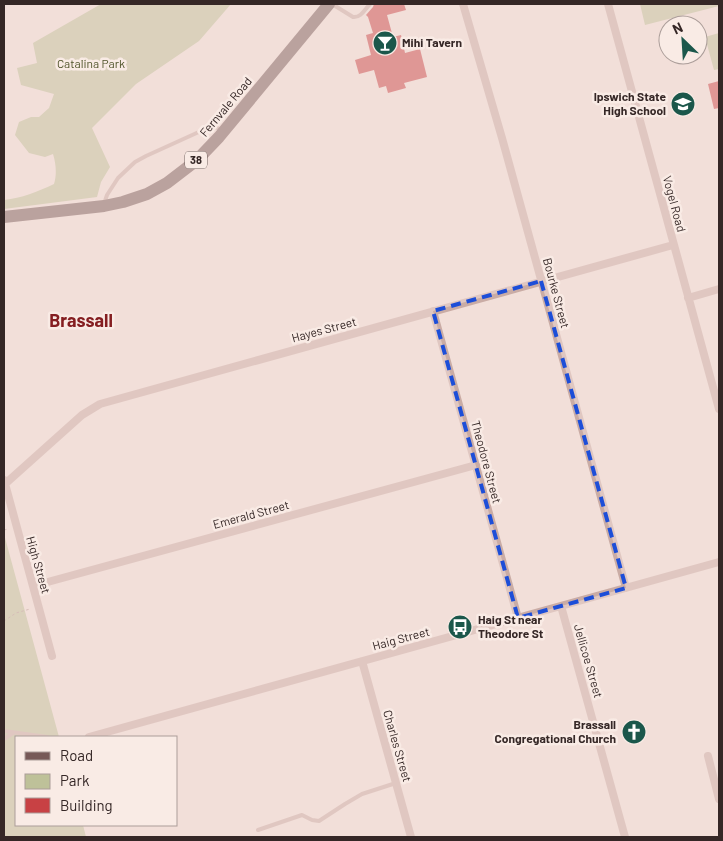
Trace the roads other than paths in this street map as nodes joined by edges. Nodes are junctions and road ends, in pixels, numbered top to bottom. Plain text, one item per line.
1 (331, 4) edge
2 (370, 4) edge
3 (463, 4) edge
4 (608, 4) edge
5 (225, 130) junction
6 (104, 206) junction
7 (4, 217) edge
8 (674, 245) junction
9 (542, 281) junction
10 (719, 289) edge
11 (688, 298) junction
12 (433, 311) junction
13 (719, 410) edge
14 (476, 465) junction
15 (4, 482) edge
16 (719, 562) edge
17 (32, 586) junction
18 (626, 588) junction
19 (561, 606) junction
20 (518, 618) junction
21 (52, 656) dead end
22 (362, 661) junction
23 (4, 731) edge
24 (14, 733) junction
25 (38, 736) edge
26 (93, 736) edge
27 (4, 739) edge
28 (708, 756) dead end
29 (396, 783) junction
30 (719, 799) edge
31 (258, 830) dead end
32 (411, 837) edge
33 (625, 837) edge

1 - 2 lane
1 - 5 main road, Fernvale Road / 38
3 - 9 street, Bourke Street
4 - 8 street, Vogel Road
5 - 6 main road, Fernvale Road / 38
5 - 6 lane
6 - 7 main road, Fernvale Road / 38
8 - 9 street, Hayes Street
8 - 11 street, Vogel Road
9 - 12 street, Hayes Street
9 - 18 street, Bourke Street
10 - 11 street
11 - 13 street, Vogel Road
12 - 14 street, Theodore Street
12 - 15 street, Hayes Street
14 - 17 street, Emerald Street
14 - 20 street, Theodore Street
15 - 17 street, High Street
16 - 18 street, Haig Street
17 - 21 street, High Street
18 - 19 street, Haig Street
19 - 20 street, Haig Street
19 - 33 street, Jellicoe Street
20 - 22 street, Haig Street
22 - 26 street, Haig Street
22 - 29 street, Charles Street
23 - 24 lane
24 - 25 lane
24 - 27 lane
28 - 30 street
29 - 31 lane
29 - 32 street, Charles Street

